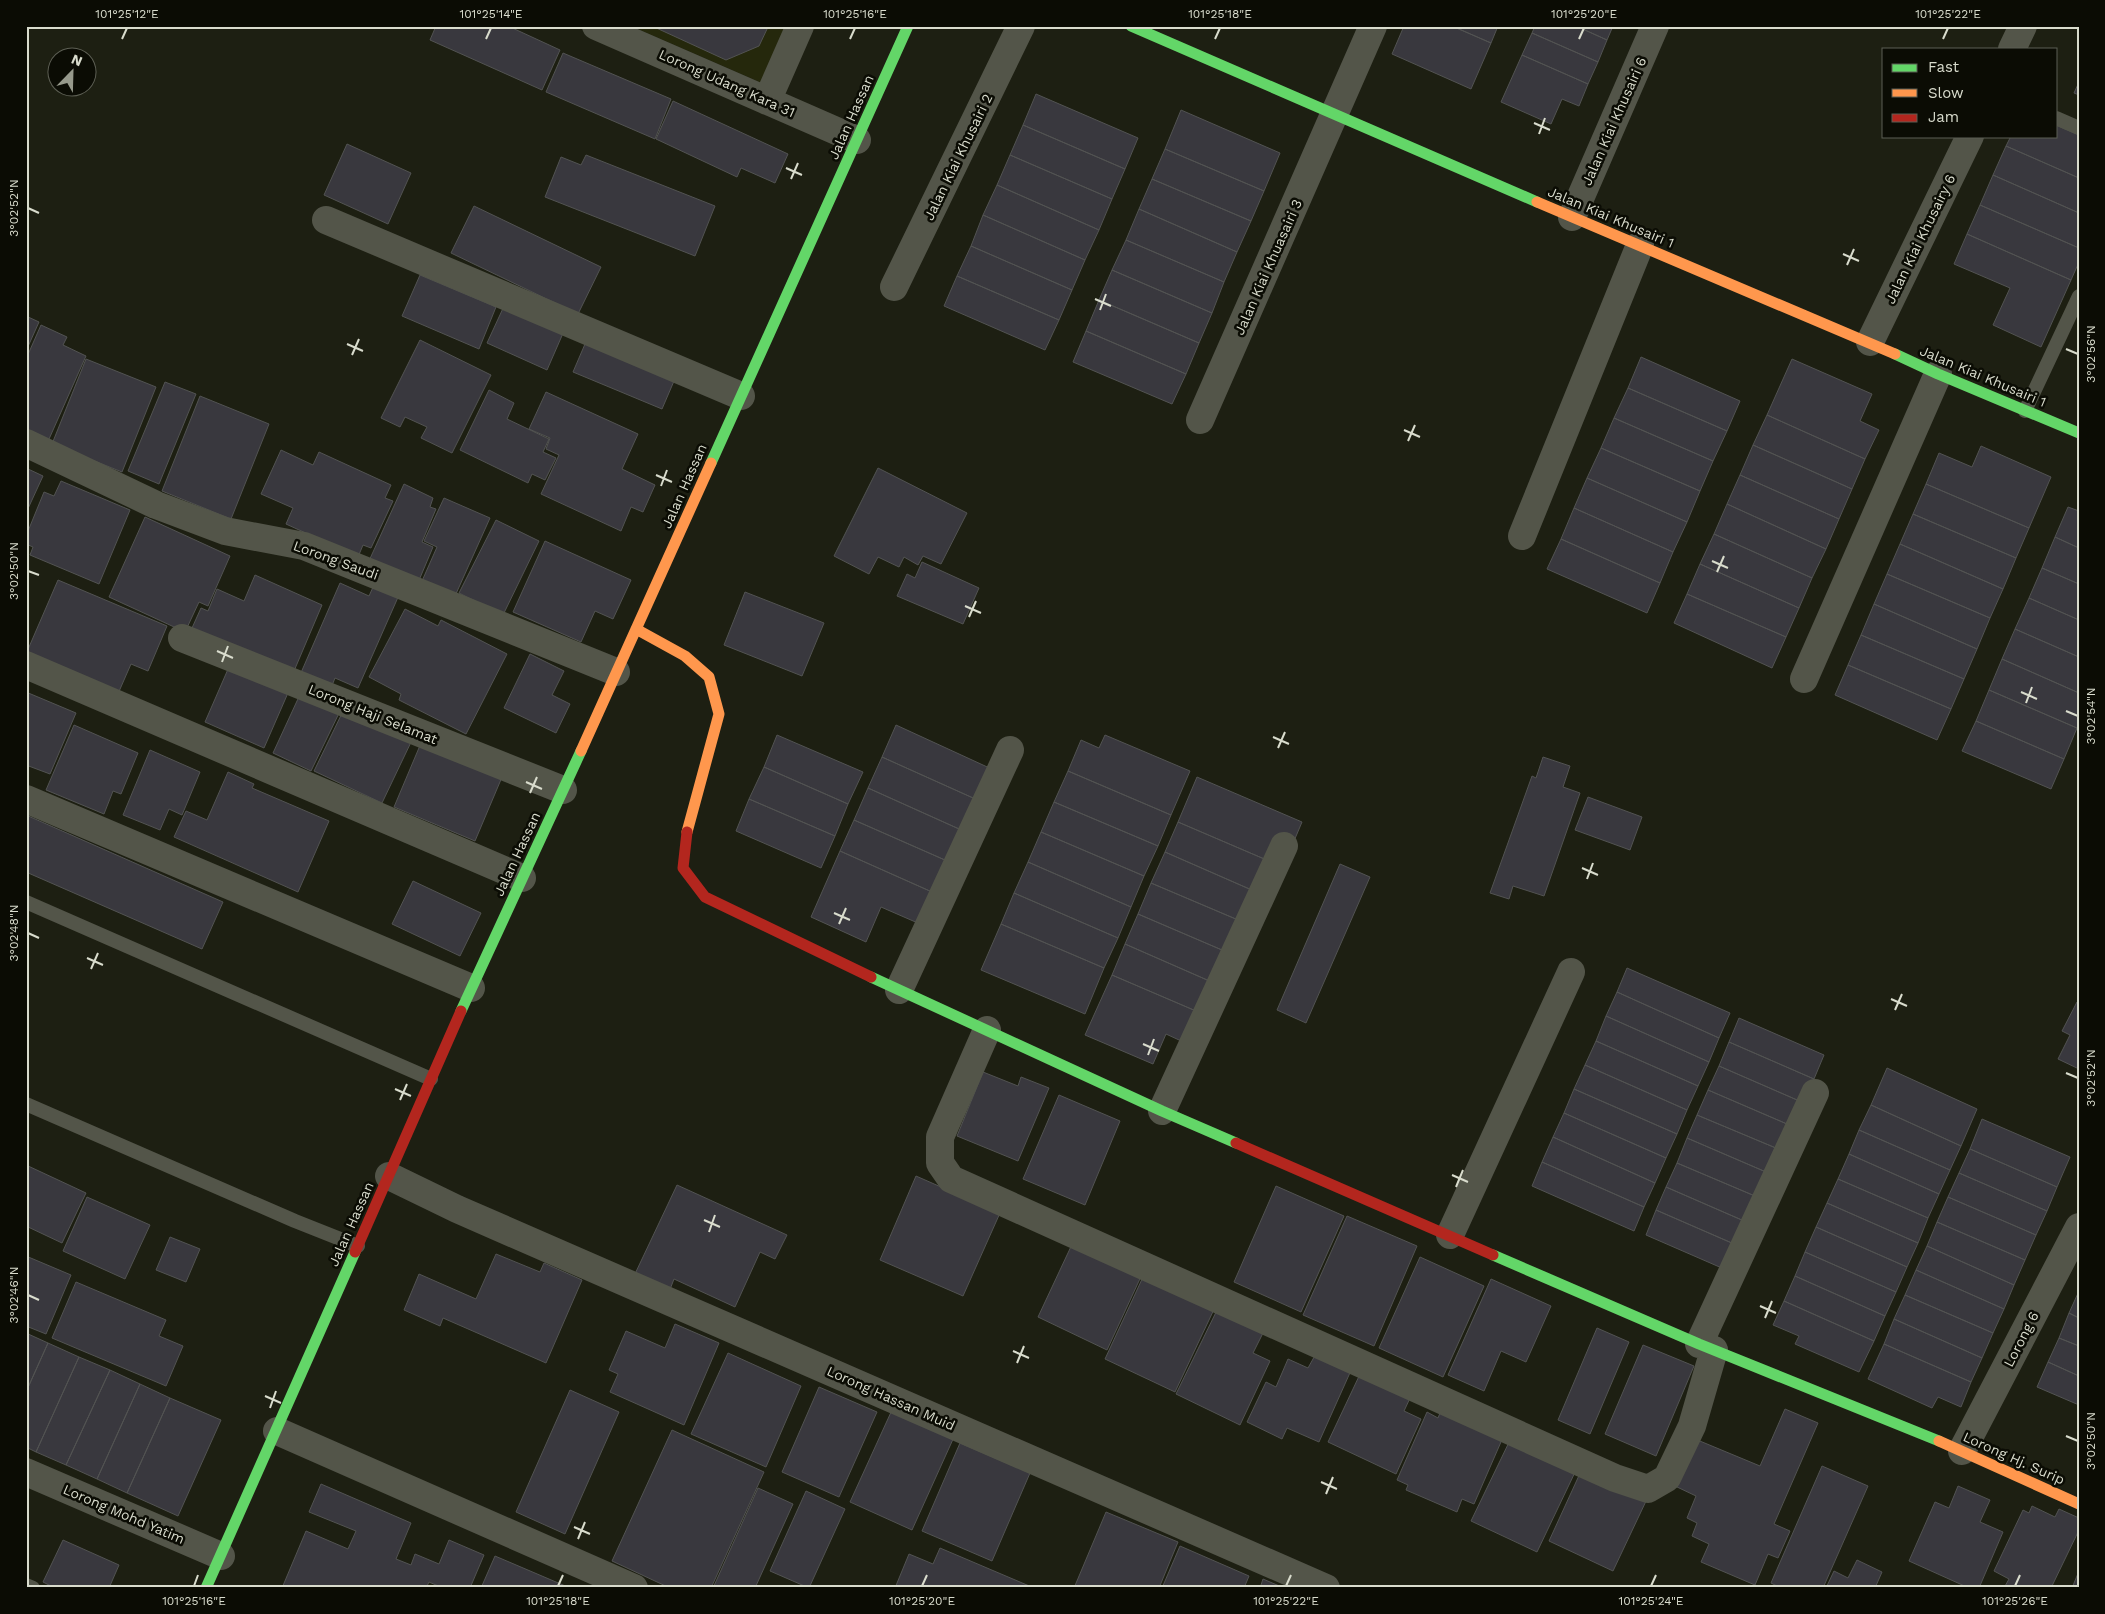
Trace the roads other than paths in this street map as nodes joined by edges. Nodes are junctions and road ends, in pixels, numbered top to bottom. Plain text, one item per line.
1 (596, 26) edge
2 (800, 26) edge
3 (908, 26) edge
4 (1021, 26) edge
5 (1131, 26) edge
6 (1373, 26) edge
7 (1655, 26) edge
8 (2023, 26) edge
9 (2012, 48) edge
10 (767, 101) junction
11 (1335, 114) junction
12 (2058, 119) edge
13 (2079, 128) edge
14 (1969, 138) edge
15 (857, 140) junction
16 (1572, 217) junction
17 (326, 220) dead end
18 (1640, 245) junction
19 (894, 287) dead end
20 (2079, 296) edge
21 (1870, 342) junction
22 (1938, 374) junction
23 (741, 396) junction
24 (2025, 411) junction
25 (1200, 420) dead end
26 (2079, 433) edge
27 (26, 443) edge
28 (1522, 536) dead end
29 (636, 629) junction
30 (182, 638) dead end
31 (26, 665) edge
32 (616, 672) junction
33 (1804, 679) dead end
34 (1010, 750) dead end
35 (563, 790) junction
36 (26, 799) edge
37 (1284, 846) dead end
38 (522, 878) junction
39 (26, 902) edge
40 (1571, 972) dead end
41 (471, 988) junction
42 (899, 990) junction
43 (987, 1030) junction
44 (431, 1079) junction
45 (1815, 1093) dead end
46 (26, 1104) edge
47 (1162, 1111) junction
48 (389, 1176) junction
49 (2079, 1227) edge
50 (1450, 1235) junction
51 (358, 1246) junction
52 (1707, 1347) junction
53 (277, 1431) junction
54 (1962, 1451) junction
55 (26, 1472) edge
56 (2079, 1504) edge
57 (221, 1556) junction
58 (26, 1585) edge
59 (33, 1588) edge
60 (206, 1588) edge
61 (634, 1588) edge
62 (1326, 1588) edge

1 - 10 street, Lorong Udang Kara 31
2 - 10 street
3 - 15 street, Jalan Hassan
4 - 19 street, Jalan Kiai Khusairi 2
5 - 11 street, Jalan Kiai Khusairi 1
6 - 11 street, Jalan Kiai Khuasairi 3
7 - 16 street, Jalan Kiai Khusairi 6
8 - 9 street
10 - 15 street, Lorong Udang Kara 31
11 - 16 street, Jalan Kiai Khusairi 1
11 - 25 street, Jalan Kiai Khuasairi 3
12 - 13 lane
14 - 21 street, Jalan Kiai Khusairy 6
15 - 23 street, Jalan Hassan
16 - 18 street, Jalan Kiai Khusairi 1
17 - 23 street
18 - 21 street, Jalan Kiai Khusairi 1
18 - 28 street
20 - 24 lane
21 - 22 street, Jalan Kiai Khusairi 1
22 - 24 street, Jalan Kiai Khusairi 1
22 - 33 street
23 - 29 street, Jalan Hassan
24 - 26 street, Jalan Kiai Khusairi 1
27 - 32 street, Lorong Saudi
29 - 32 street, Jalan Hassan
29 - 42 street, Lorong Hj. Surip
30 - 35 street, Lorong Haji Selamat
31 - 38 street
32 - 35 street, Jalan Hassan
34 - 42 street
35 - 38 street, Jalan Hassan
36 - 41 street
37 - 47 street
38 - 41 street, Jalan Hassan
39 - 44 lane
40 - 50 street
41 - 44 street, Jalan Hassan
42 - 43 street, Lorong Hj. Surip
43 - 47 street, Lorong Hj. Surip
43 - 52 street
44 - 48 street, Jalan Hassan
45 - 52 street
46 - 51 lane
47 - 50 street, Lorong Hj. Surip
48 - 51 street, Jalan Hassan
48 - 62 street, Lorong Hassan Muid
49 - 54 street, Lorong 6
50 - 52 street, Lorong Hj. Surip
51 - 53 street, Jalan Hassan
52 - 54 street, Lorong Hj. Surip
53 - 57 street, Jalan Hassan
53 - 61 street
54 - 56 street, Lorong Hj. Surip
55 - 57 street, Lorong Mohd Yatim
57 - 60 street, Jalan Hassan
58 - 59 lane

